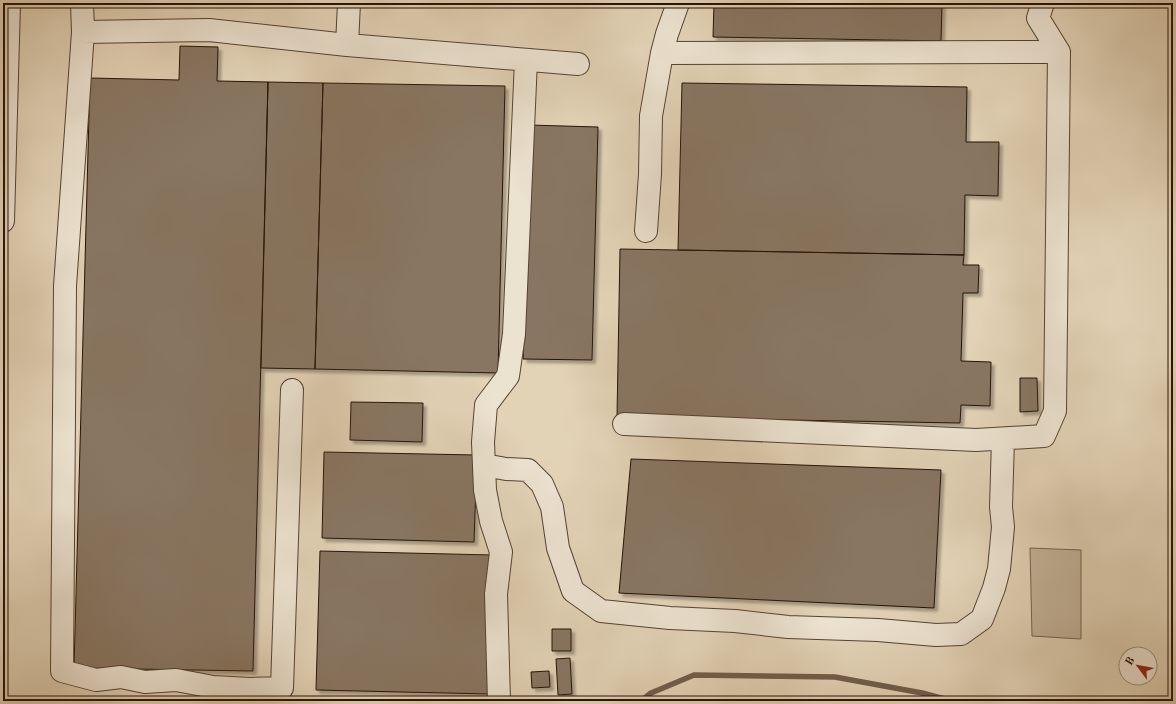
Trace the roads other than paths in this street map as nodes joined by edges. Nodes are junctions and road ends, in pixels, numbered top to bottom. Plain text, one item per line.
1 (9, 3) edge
2 (82, 3) edge
3 (350, 3) edge
4 (678, 3) edge
5 (1043, 3) edge
6 (83, 32) junction
7 (347, 45) junction
8 (1059, 52) junction
9 (662, 53) junction
10 (526, 60) junction
11 (578, 64) dead end
12 (3, 221) edge
13 (646, 231) dead end
14 (292, 390) dead end
15 (624, 424) dead end
16 (1003, 438) junction
17 (484, 465) junction
18 (499, 701) edge

1 - 12 street
2 - 6 street
3 - 7 street
4 - 9 street
5 - 8 street
6 - 7 street
6 - 14 street
7 - 10 street
8 - 9 street
8 - 16 street
9 - 13 street
10 - 11 street
10 - 17 street
15 - 16 street
16 - 17 street
17 - 18 street

